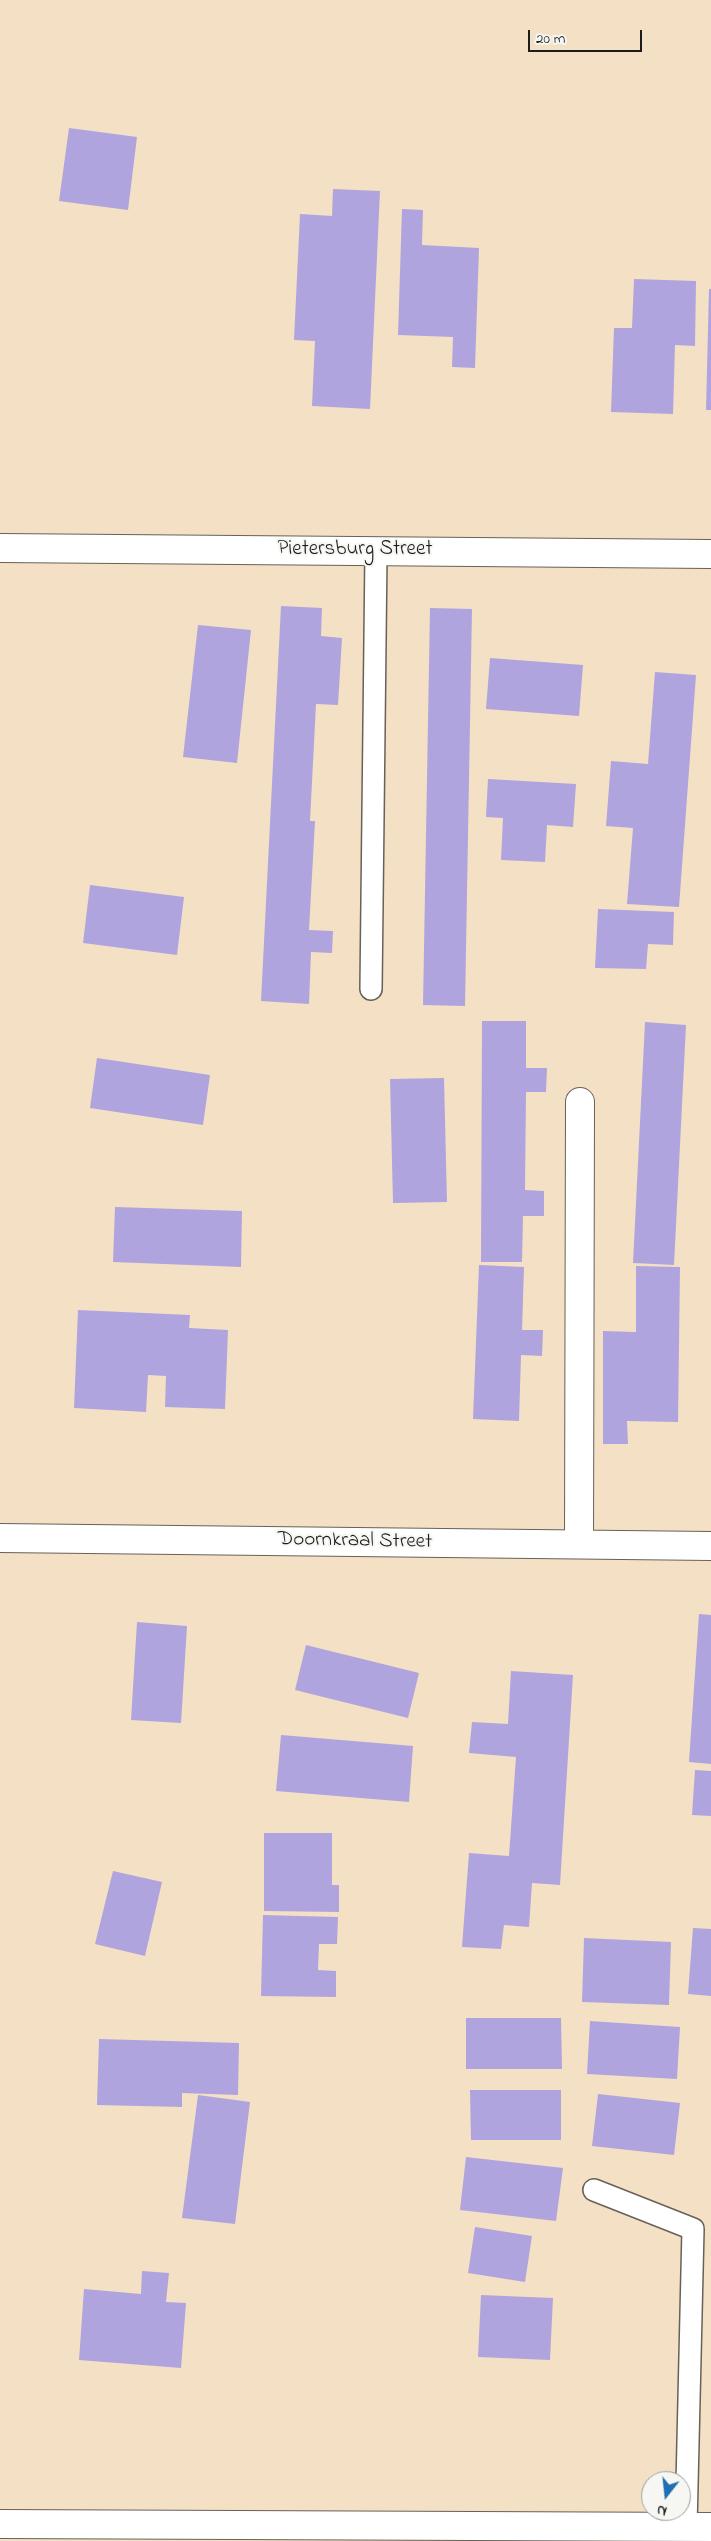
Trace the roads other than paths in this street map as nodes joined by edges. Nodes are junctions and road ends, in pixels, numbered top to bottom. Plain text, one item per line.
1 (0, 548) edge
2 (376, 552) junction
3 (711, 554) edge
4 (370, 989) dead end
5 (580, 1102) dead end
6 (0, 1538) edge
7 (579, 1544) junction
8 (711, 1546) edge
9 (594, 2190) dead end
10 (0, 2524) edge
11 (698, 2527) edge
12 (543, 2534) edge

1 - 2 street, Pietersburg Street
2 - 3 street, Pietersburg Street
2 - 4 lane
5 - 7 street
6 - 7 street, Doornkraal Street
7 - 8 street, Doornkraal Street
9 - 11 lane
10 - 12 street
11 - 12 street

